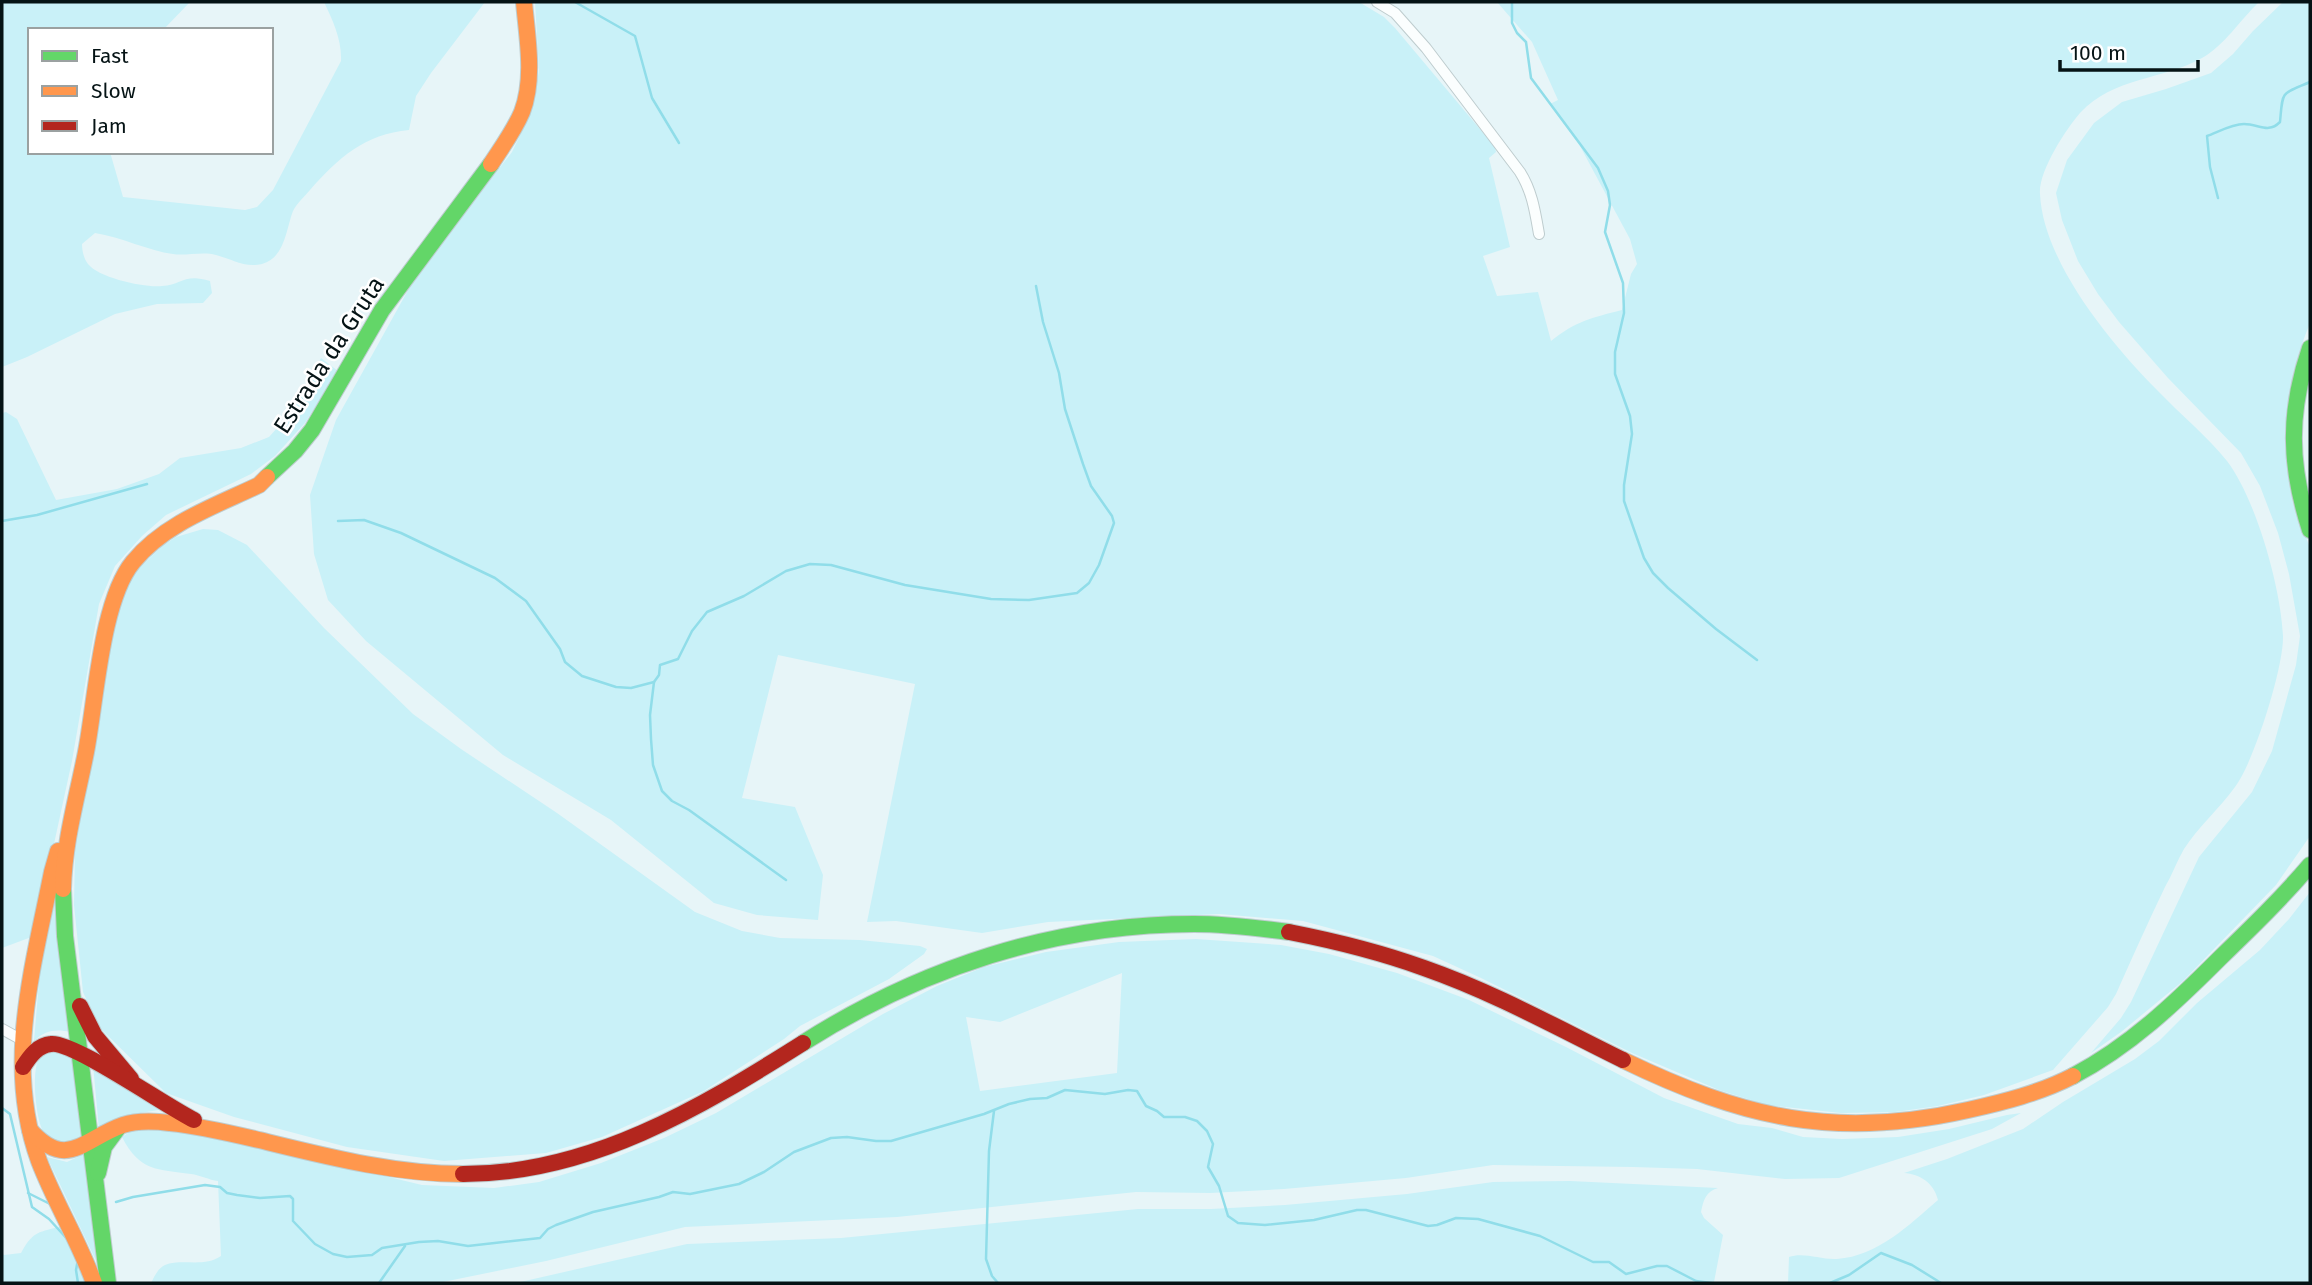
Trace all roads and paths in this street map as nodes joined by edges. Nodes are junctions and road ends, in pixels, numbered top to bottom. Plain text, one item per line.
1 (524, 2) edge
2 (1377, 2) edge
3 (1539, 234) dead end
4 (2310, 348) edge
5 (2310, 530) edge
6 (74, 802) junction
7 (2310, 865) edge
8 (71, 975) junction
9 (2, 1029) edge
10 (22, 1040) junction
11 (79, 1054) junction
12 (23, 1067) junction
13 (145, 1094) junction
14 (120, 1126) junction
15 (216, 1129) junction
16 (30, 1130) junction
17 (89, 1141) junction
18 (96, 1186) junction
19 (94, 1283) edge
20 (108, 1283) edge

1 - 6 main road, Estrada da Gruta
2 - 3 street
4 - 5 main road
6 - 8 main road
6 - 10 main road
7 - 15 main road
8 - 11 main road
8 - 13 main road
9 - 10 street
10 - 12 main road
11 - 12 main road
11 - 13 main road
11 - 17 main road
12 - 16 main road
13 - 15 main road
14 - 15 main road
14 - 17 main road
14 - 18 main road
16 - 17 main road
16 - 19 main road
17 - 18 main road
18 - 20 main road

